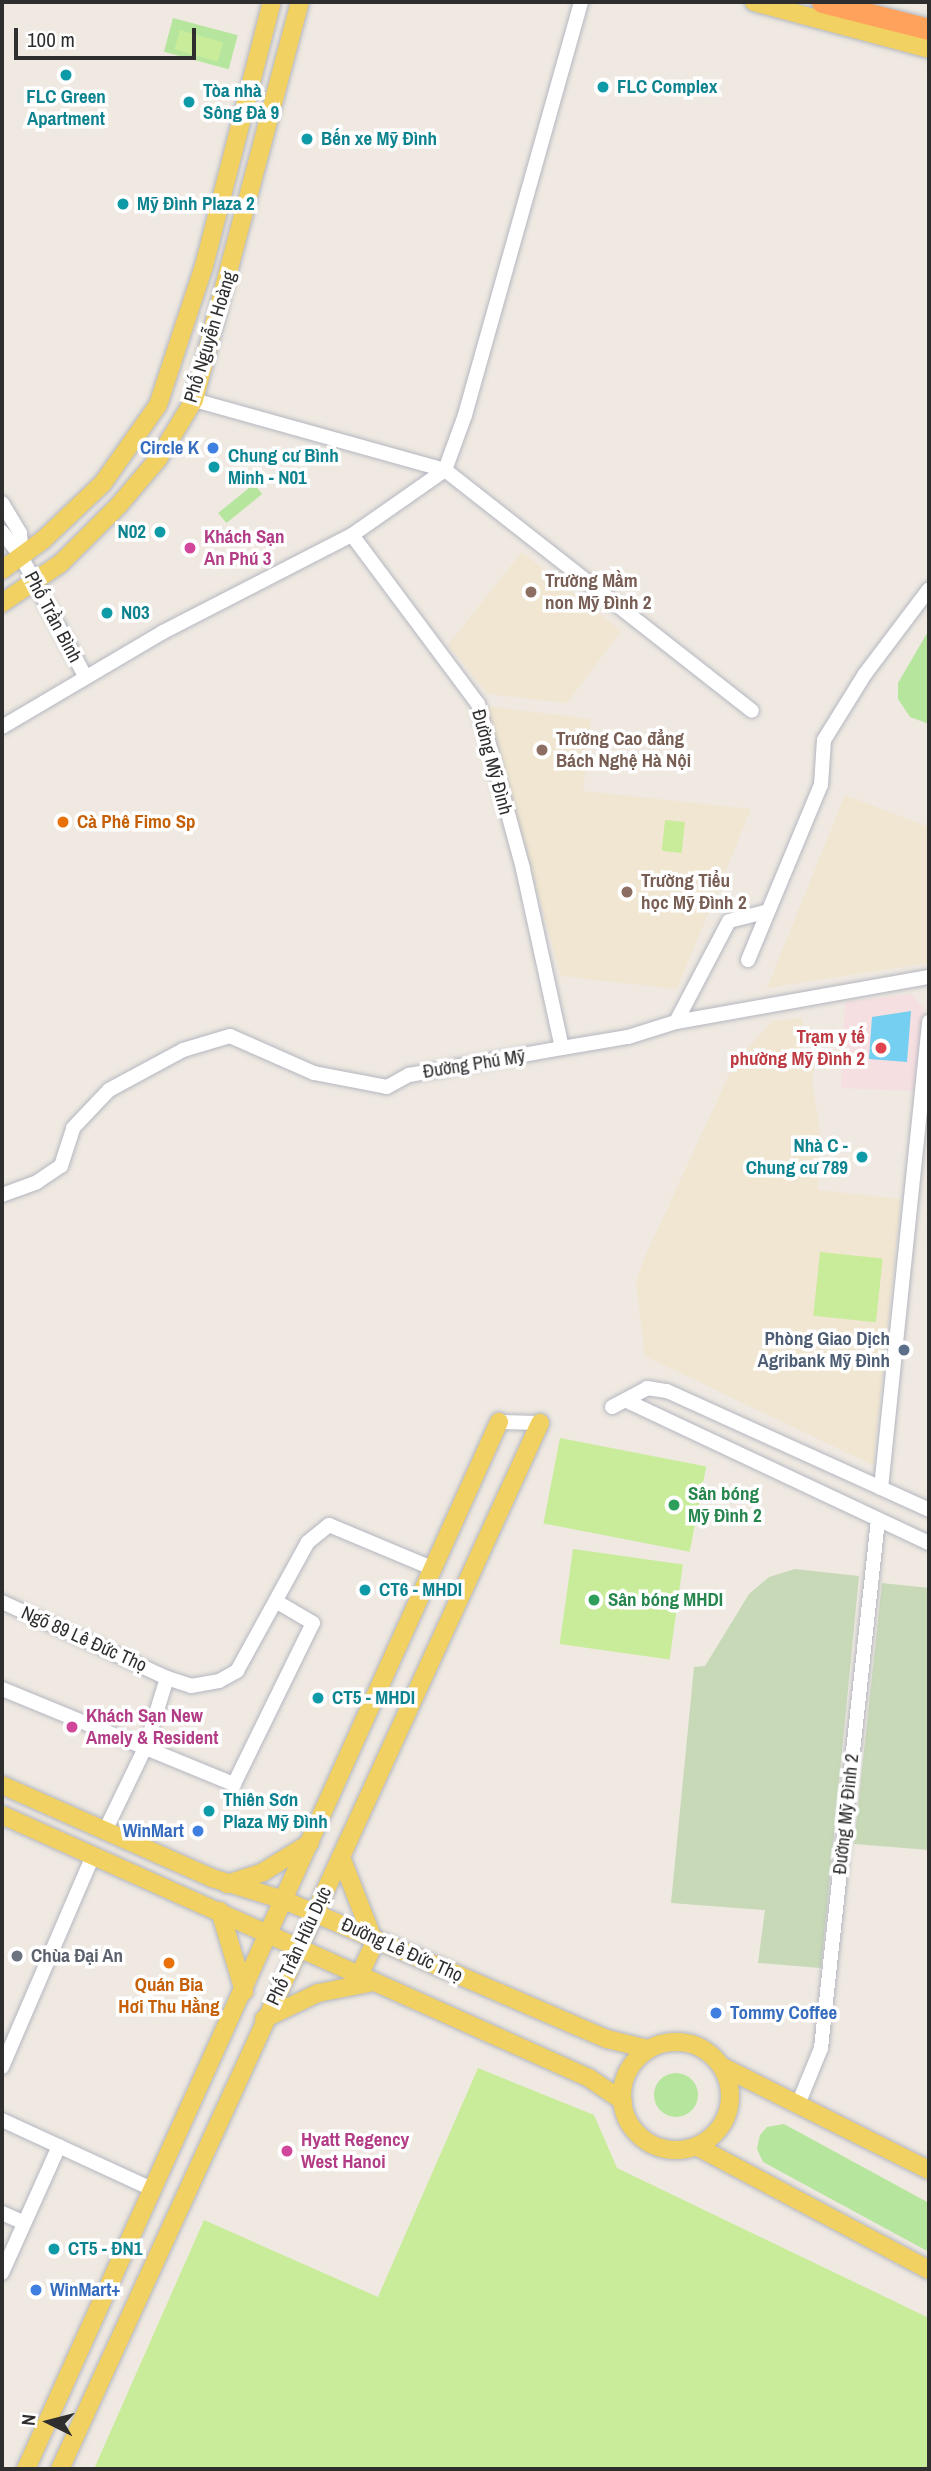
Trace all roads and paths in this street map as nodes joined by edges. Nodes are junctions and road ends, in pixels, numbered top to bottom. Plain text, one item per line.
1 (272, 2) edge
2 (300, 2) edge
3 (581, 2) edge
4 (754, 2) edge
5 (822, 2) edge
6 (929, 29) edge
7 (929, 48) edge
8 (194, 400) junction
9 (445, 470) junction
10 (2, 503) edge
11 (2, 532) edge
12 (352, 535) junction
13 (22, 558) junction
14 (2, 570) edge
15 (34, 582) junction
16 (929, 589) edge
17 (2, 603) edge
18 (85, 677) junction
19 (752, 711) dead end
20 (2, 727) edge
21 (765, 912) junction
22 (748, 960) dead end
23 (929, 977) edge
24 (929, 1021) edge
25 (676, 1022) junction
26 (562, 1048) junction
27 (2, 1195) edge
28 (629, 1402) junction
29 (612, 1407) dead end
30 (499, 1422) joint
31 (540, 1423) joint
32 (881, 1488) junction
33 (929, 1510) edge
34 (877, 1520) junction
35 (929, 1543) edge
36 (432, 1568) junction
37 (2, 1602) edge
38 (277, 1602) junction
39 (167, 1678) junction
40 (2, 1689) edge
41 (146, 1746) junction
42 (2, 1785) edge
43 (2, 1815) edge
44 (105, 1831) junction
45 (310, 1843) junction
46 (93, 1856) junction
47 (341, 1857) junction
48 (219, 1881) junction
49 (284, 1900) junction
50 (201, 1902) junction
51 (220, 1911) junction
52 (313, 1913) junction
53 (268, 1936) junction
54 (375, 1940) junction
55 (296, 1950) junction
56 (363, 1980) junction
57 (244, 1991) junction
58 (232, 2018) junction
59 (262, 2025) junction
60 (648, 2049) junction
61 (2, 2067) edge
62 (723, 2067) junction
63 (623, 2101) junction
64 (799, 2102) junction
65 (2, 2119) edge
66 (59, 2146) junction
67 (696, 2146) junction
68 (929, 2170) edge
69 (154, 2190) junction
70 (2, 2213) edge
71 (24, 2223) junction
72 (929, 2270) edge
73 (2, 2273) edge
74 (26, 2469) edge
75 (60, 2469) edge

1 - 13 main road, Phố Nguyễn Hoàng
2 - 8 main road, Phố Nguyễn Hoàng
3 - 9 street
4 - 7 main road
5 - 6 highway
8 - 9 street
8 - 15 main road, Phố Nguyễn Hoàng
9 - 12 street
9 - 19 street
10 - 13 street, Phố Trần Bình
11 - 13 street, Phố Trần Bình
12 - 18 street
12 - 26 street, Đường Mỹ Đình
13 - 14 main road, Phố Nguyễn Hoàng
13 - 15 street, Phố Trần Bình
15 - 17 main road, Phố Nguyễn Hoàng
15 - 18 street, Phố Trần Bình
16 - 21 street
18 - 20 street
21 - 22 street
21 - 25 street
23 - 25 street
24 - 32 street
25 - 26 street
26 - 27 street, Đường Phú Mỹ
28 - 29 street
28 - 32 street
28 - 34 street
30 - 31 street
30 - 36 main road, Phố Trần Hữu Dực
31 - 47 main road, Phố Trần Hữu Dực
32 - 33 street
34 - 35 street
34 - 64 street, Đường Mỹ Đình 2
36 - 38 street
36 - 45 main road, Phố Trần Hữu Dực
37 - 39 street, Ngõ 89 Lê Đức Thọ
38 - 39 street
38 - 41 street
39 - 41 street, Ngõ 89 Lê Đức Thọ
40 - 41 street
41 - 44 street, Ngõ 89 Lê Đức Thọ
42 - 44 main road, Đường Lê Đức Thọ
43 - 46 main road
44 - 48 main road, Đường Lê Đức Thọ
45 - 48 main road
45 - 49 main road, Phố Trần Hữu Dực
46 - 50 main road
46 - 61 street
47 - 52 main road, Phố Trần Hữu Dực
47 - 54 main road
48 - 49 main road, Đường Lê Đức Thọ
48 - 50 main road
49 - 52 main road, Đường Lê Đức Thọ
49 - 53 main road, Phố Trần Hữu Dực
50 - 51 main road
51 - 53 main road
51 - 57 main road
52 - 54 main road, Đường Lê Đức Thọ
52 - 55 main road, Phố Trần Hữu Dực
53 - 55 main road
53 - 57 main road, Phố Trần Hữu Dực
54 - 56 main road
54 - 60 main road, Đường Lê Đức Thọ
55 - 56 main road
55 - 59 main road, Phố Trần Hữu Dực
56 - 59 main road
56 - 63 main road
57 - 58 main road, Phố Trần Hữu Dực
58 - 59 main road
58 - 69 main road, Phố Trần Hữu Dực
59 - 75 main road, Phố Trần Hữu Dực
60 - 62 main road
60 - 63 main road
62 - 64 main road
62 - 67 main road
63 - 67 main road
64 - 68 main road
65 - 66 street
66 - 69 street
66 - 71 street
67 - 72 main road
69 - 74 main road, Phố Trần Hữu Dực
70 - 71 street
71 - 73 street

